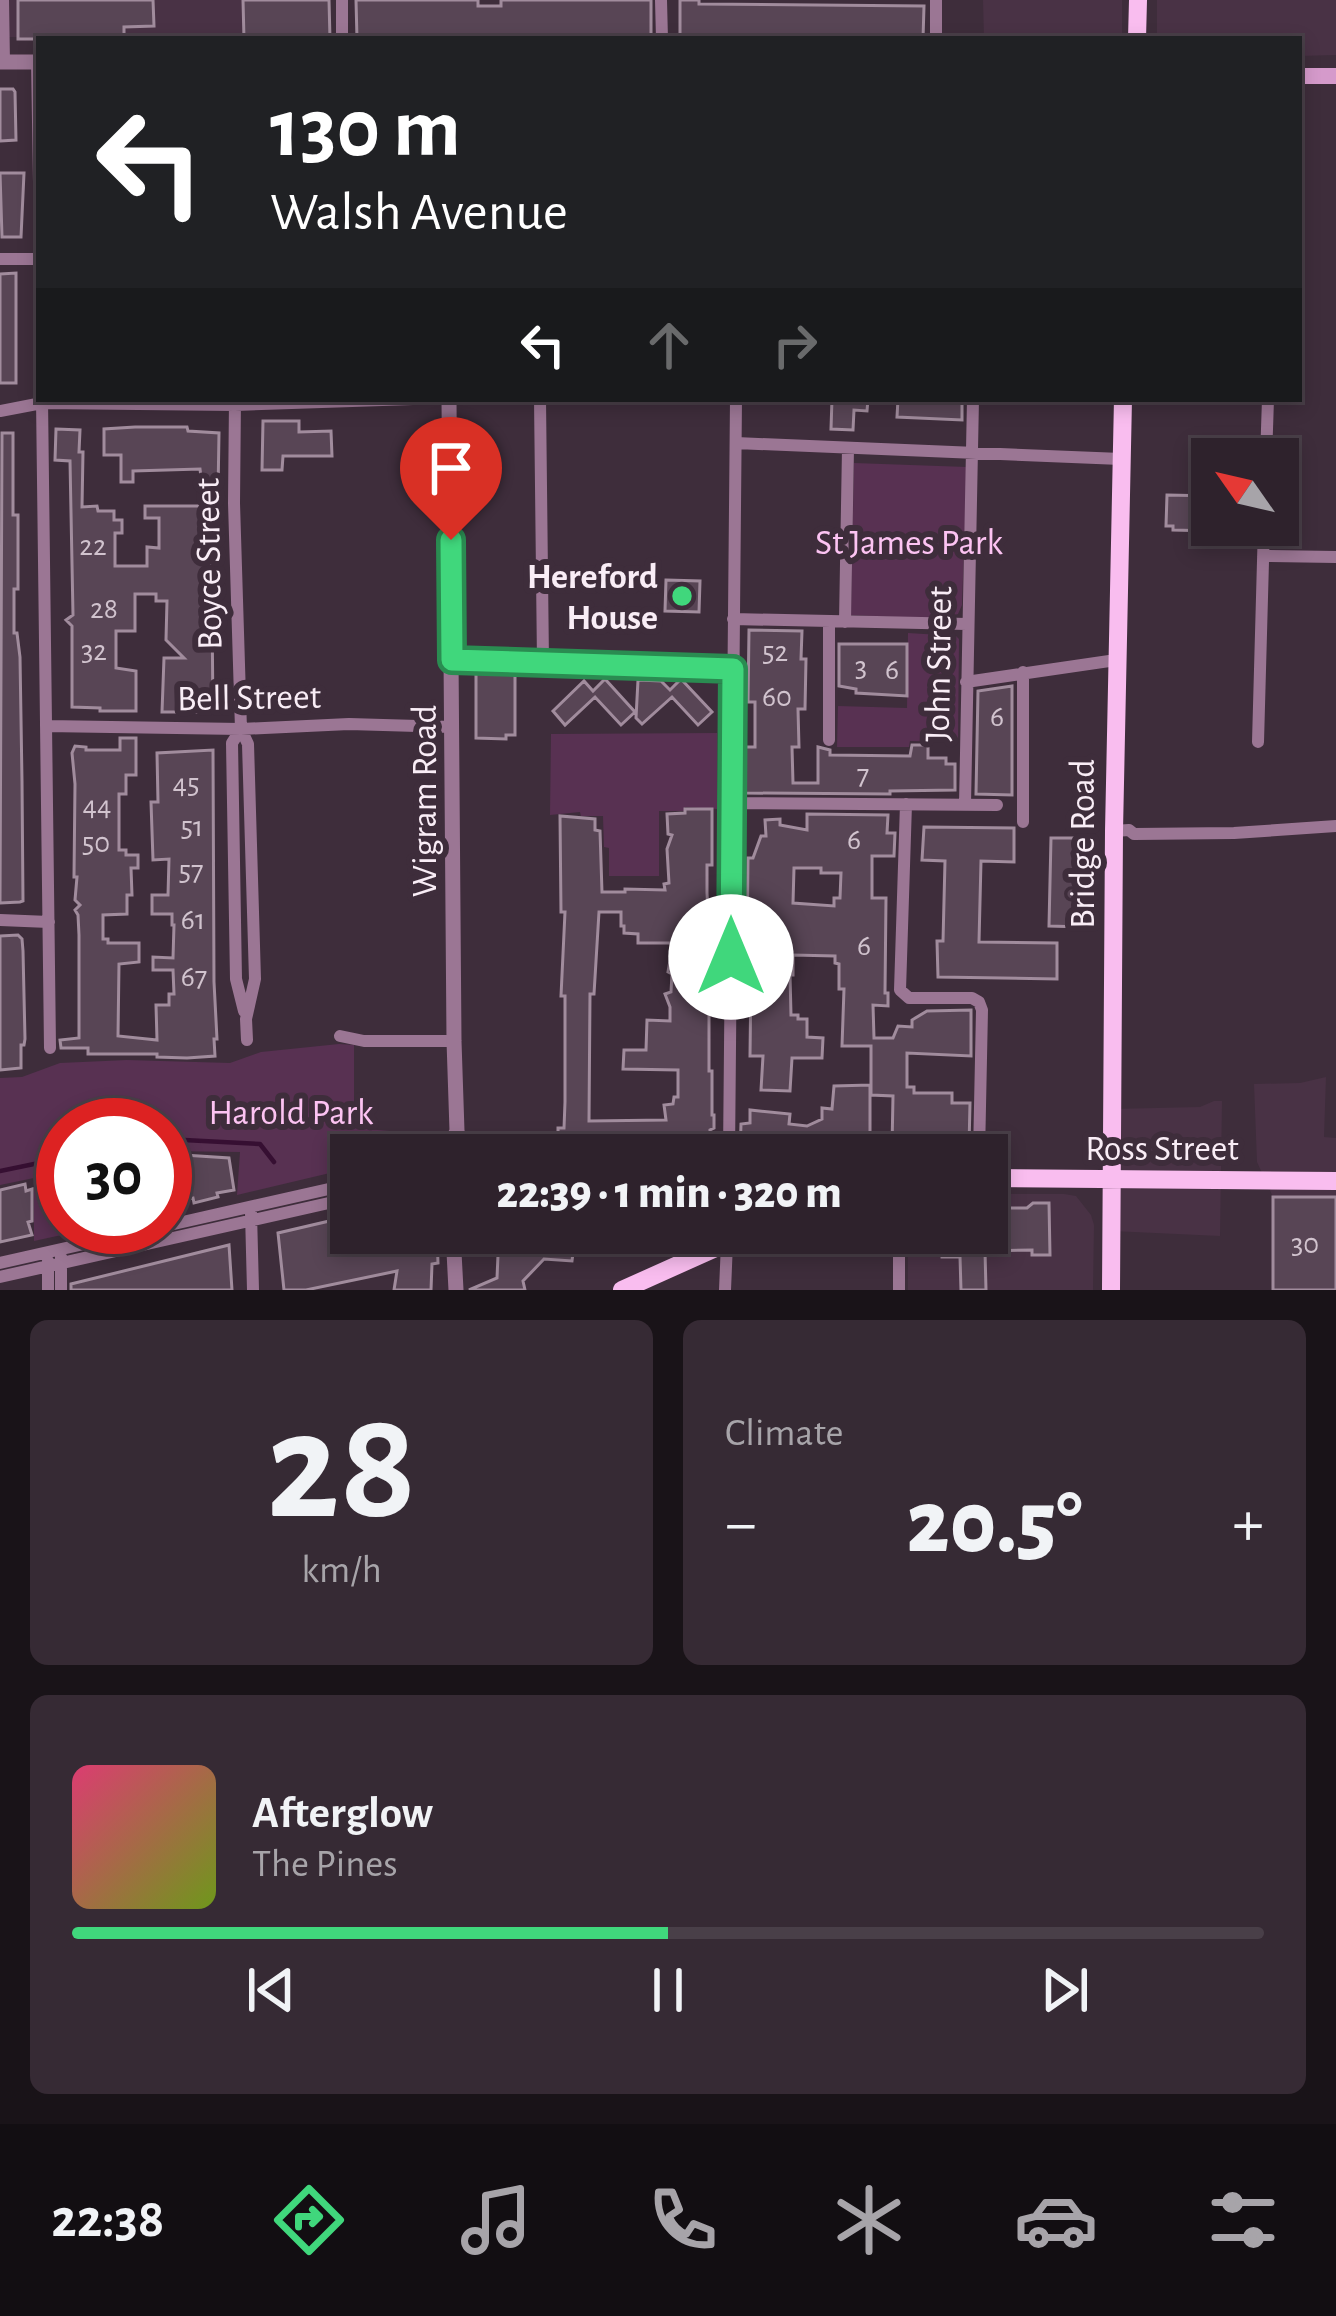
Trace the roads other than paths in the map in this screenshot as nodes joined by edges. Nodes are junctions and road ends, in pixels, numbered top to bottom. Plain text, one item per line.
1 (3, 0) edge
2 (342, 0) edge
3 (661, 0) edge
4 (936, 0) edge
5 (1138, 0) edge
6 (342, 36) edge
7 (662, 36) edge
8 (936, 36) edge
9 (1137, 36) edge
10 (2, 62) edge
11 (36, 62) edge
12 (1302, 76) edge
13 (1336, 76) edge
14 (0, 260) edge
15 (36, 260) edge
16 (38, 402) edge
17 (42, 402) edge
18 (235, 402) edge
19 (449, 402) edge
20 (540, 402) edge
21 (736, 402) edge
22 (973, 402) edge
23 (1123, 402) edge
24 (1268, 402) edge
25 (0, 411) edge
26 (1267, 438) edge
27 (736, 443) junction
28 (848, 448) junction
29 (971, 453) junction
30 (1120, 459) junction
31 (1263, 546) edge
32 (1263, 556) junction
33 (1336, 557) edge
34 (734, 619) junction
35 (829, 621) junction
36 (845, 622) junction
37 (967, 624) junction
38 (452, 660) junction
39 (1116, 660) junction
40 (543, 662) junction
41 (733, 669) junction
42 (1023, 672) junction
43 (966, 682) junction
44 (46, 726) junction
45 (452, 728) junction
46 (241, 729) junction
47 (829, 740) dead end
48 (1258, 742) dead end
49 (731, 803) junction
50 (906, 804) junction
51 (965, 804) junction
52 (997, 805) dead end
53 (1023, 822) dead end
54 (1336, 826) edge
55 (1114, 831) junction
56 (0, 920) edge
57 (49, 922) junction
58 (340, 1036) dead end
59 (247, 1040) dead end
60 (454, 1041) junction
61 (50, 1048) dead end
62 (452, 1134) edge
63 (729, 1134) edge
64 (979, 1134) edge
65 (1008, 1178) edge
66 (1112, 1180) junction
67 (1336, 1180) edge
68 (330, 1190) edge
69 (330, 1201) edge
70 (251, 1213) junction
71 (192, 1222) edge
72 (68, 1254) edge
73 (454, 1254) edge
74 (461, 1254) edge
75 (703, 1254) edge
76 (727, 1254) edge
77 (899, 1254) edge
78 (54, 1258) junction
79 (0, 1263) edge
80 (0, 1277) edge
81 (456, 1285) edge
82 (48, 1290) edge
83 (61, 1290) edge
84 (253, 1290) edge
85 (622, 1290) edge
86 (724, 1290) edge
87 (899, 1290) edge
88 (1112, 1290) edge

1 - 10 street
2 - 6 street
3 - 7 street
4 - 8 street
5 - 9 main road
10 - 11 street
12 - 13 main road
14 - 15 street
16 - 25 street
17 - 44 street
18 - 46 street, Boyce Street
19 - 38 street, Wigram Road
20 - 40 street
21 - 27 street
22 - 29 street, John Street
23 - 30 main road, Bridge Road
24 - 26 street
27 - 28 street
27 - 34 street
28 - 29 street
28 - 36 street
29 - 30 street
29 - 37 street, John Street
30 - 39 main road, Bridge Road
31 - 32 street
32 - 33 street
32 - 48 street
34 - 35 street
34 - 41 street
35 - 36 street
35 - 47 street
36 - 37 street
37 - 43 street, John Street
38 - 40 street
38 - 45 street, Wigram Road
39 - 42 street
39 - 55 main road, Bridge Road
40 - 41 street
41 - 49 street
42 - 43 street
42 - 53 street
43 - 51 street, John Street
44 - 46 street, Bell Street
44 - 57 street
45 - 46 street, Bell Street
45 - 60 street, Wigram Road
46 - 59 street, Boyce Street
49 - 50 street
49 - 63 street
50 - 51 street
50 - 64 street
51 - 52 street
54 - 55 street
55 - 66 main road, Bridge Road
56 - 57 street
57 - 61 street
58 - 60 street
60 - 62 street, Wigram Road
65 - 66 main road, Ross Street
66 - 67 main road, Ross Street
66 - 88 main road, Bridge Road
68 - 70 street
69 - 70 street
70 - 71 street
70 - 78 street
70 - 84 street
72 - 78 street
73 - 81 street
74 - 81 street
75 - 85 main road
76 - 86 street
77 - 87 street
78 - 79 street
78 - 80 street
78 - 82 street
78 - 83 street

